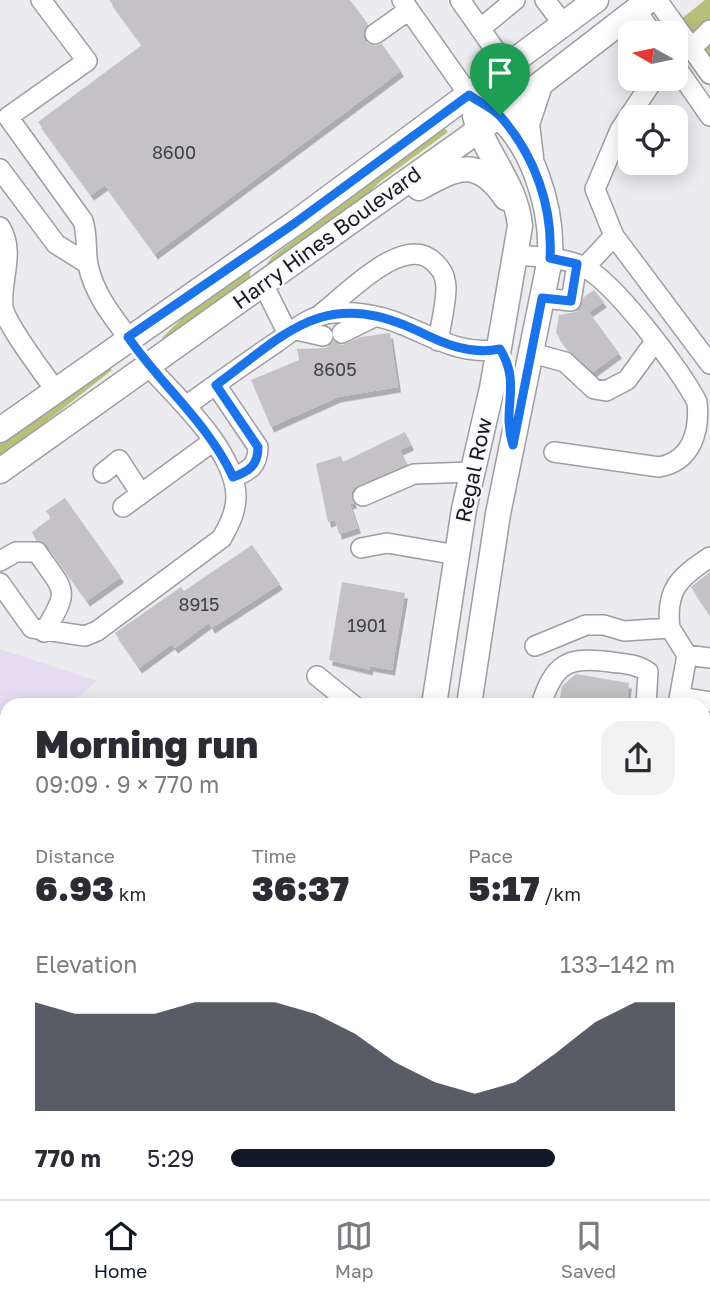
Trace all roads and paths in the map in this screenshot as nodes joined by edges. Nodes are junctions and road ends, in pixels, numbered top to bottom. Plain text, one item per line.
1 (41, 0) edge
2 (460, 0) edge
3 (515, 0) edge
4 (545, 0) edge
5 (597, 0) edge
6 (647, 3) edge
7 (405, 5) edge
8 (650, 21) edge
9 (564, 25) junction
10 (481, 28) junction
11 (710, 30) edge
12 (375, 34) dead end
13 (692, 48) junction
14 (508, 67) junction
15 (710, 74) edge
16 (542, 82) junction
17 (688, 84) edge
18 (646, 91) edge
19 (469, 95) junction
20 (500, 115) junction
21 (710, 116) edge
22 (4, 120) edge
23 (479, 130) junction
24 (0, 170) edge
25 (535, 171) junction
26 (361, 214) junction
27 (519, 217) junction
28 (295, 223) junction
29 (0, 227) edge
30 (614, 236) junction
31 (517, 256) junction
32 (550, 258) junction
33 (88, 264) junction
34 (581, 266) junction
35 (263, 284) junction
36 (542, 298) junction
37 (320, 315) junction
38 (373, 317) junction
39 (289, 330) junction
40 (342, 333) dead end
41 (323, 336) dead end
42 (128, 337) junction
43 (438, 341) junction
44 (654, 343) junction
45 (500, 349) junction
46 (532, 353) junction
47 (710, 364) edge
48 (148, 366) junction
49 (216, 385) junction
50 (55, 390) junction
51 (186, 406) junction
52 (0, 430) edge
53 (212, 442) junction
54 (513, 445) junction
55 (554, 452) dead end
56 (0, 471) edge
57 (103, 472) dead end
58 (472, 472) junction
59 (233, 477) junction
60 (141, 494) junction
61 (363, 496) dead end
62 (123, 507) dead end
63 (361, 548) dead end
64 (457, 555) junction
65 (710, 556) edge
66 (0, 561) edge
67 (491, 561) junction
68 (0, 583) edge
69 (670, 628) junction
70 (44, 632) junction
71 (535, 646) dead end
72 (687, 654) junction
73 (710, 658) edge
74 (317, 676) dead end
75 (344, 698) edge
76 (436, 698) edge
77 (470, 698) edge
78 (543, 698) edge
79 (647, 698) edge
80 (680, 698) edge

1 - 22 street
2 - 10 street
3 - 10 street
4 - 9 street
5 - 9 main road, Harry Hines Boulevard
6 - 8 street
6 - 13 street
6 - 16 main road, Harry Hines Boulevard
7 - 12 street
7 - 19 street
9 - 14 main road, Harry Hines Boulevard
10 - 14 street
11 - 13 street
13 - 15 street
14 - 19 main road, Harry Hines Boulevard
16 - 20 main road, Harry Hines Boulevard
16 - 25 main road
17 - 21 street
18 - 30 street
19 - 20 main road, Regal Row
19 - 23 main road, Regal Row
19 - 28 main road, Harry Hines Boulevard
20 - 23 main road, Harry Hines Boulevard
20 - 25 main road, Regal Row
22 - 33 street
23 - 26 main road, Harry Hines Boulevard
23 - 27 main road, Regal Row
24 - 33 street
25 - 32 main road, Regal Row
26 - 27 main road
26 - 35 main road, Harry Hines Boulevard
27 - 31 main road, Regal Row
28 - 35 main road
28 - 42 main road, Harry Hines Boulevard
29 - 50 street
30 - 34 street
30 - 47 street
31 - 32 street
31 - 45 main road, Regal Row
32 - 34 street
32 - 36 main road, Regal Row
33 - 42 street
34 - 36 street
34 - 44 street
35 - 39 street
35 - 48 main road, Harry Hines Boulevard
36 - 46 main road, Regal Row
37 - 38 street
37 - 39 street
37 - 43 street
38 - 40 street
38 - 43 street
39 - 41 street
39 - 49 street
42 - 48 main road
42 - 50 main road, Harry Hines Boulevard
43 - 45 street
44 - 46 street
44 - 55 street
45 - 54 main road
45 - 58 main road, Regal Row
46 - 54 main road, Regal Row
48 - 51 street
48 - 56 main road, Harry Hines Boulevard
49 - 51 street
49 - 59 street
50 - 52 main road, Harry Hines Boulevard
51 - 53 street
53 - 59 street
53 - 60 street
54 - 67 main road, Regal Row
57 - 60 street
58 - 61 street
58 - 64 main road, Regal Row
59 - 70 street
60 - 62 street
63 - 64 street
64 - 67 main road
64 - 76 main road, Regal Row
65 - 69 street
66 - 70 street
67 - 77 main road, Regal Row
68 - 70 street
69 - 71 street
69 - 72 street
72 - 73 street
72 - 80 street
74 - 75 street
78 - 79 street

